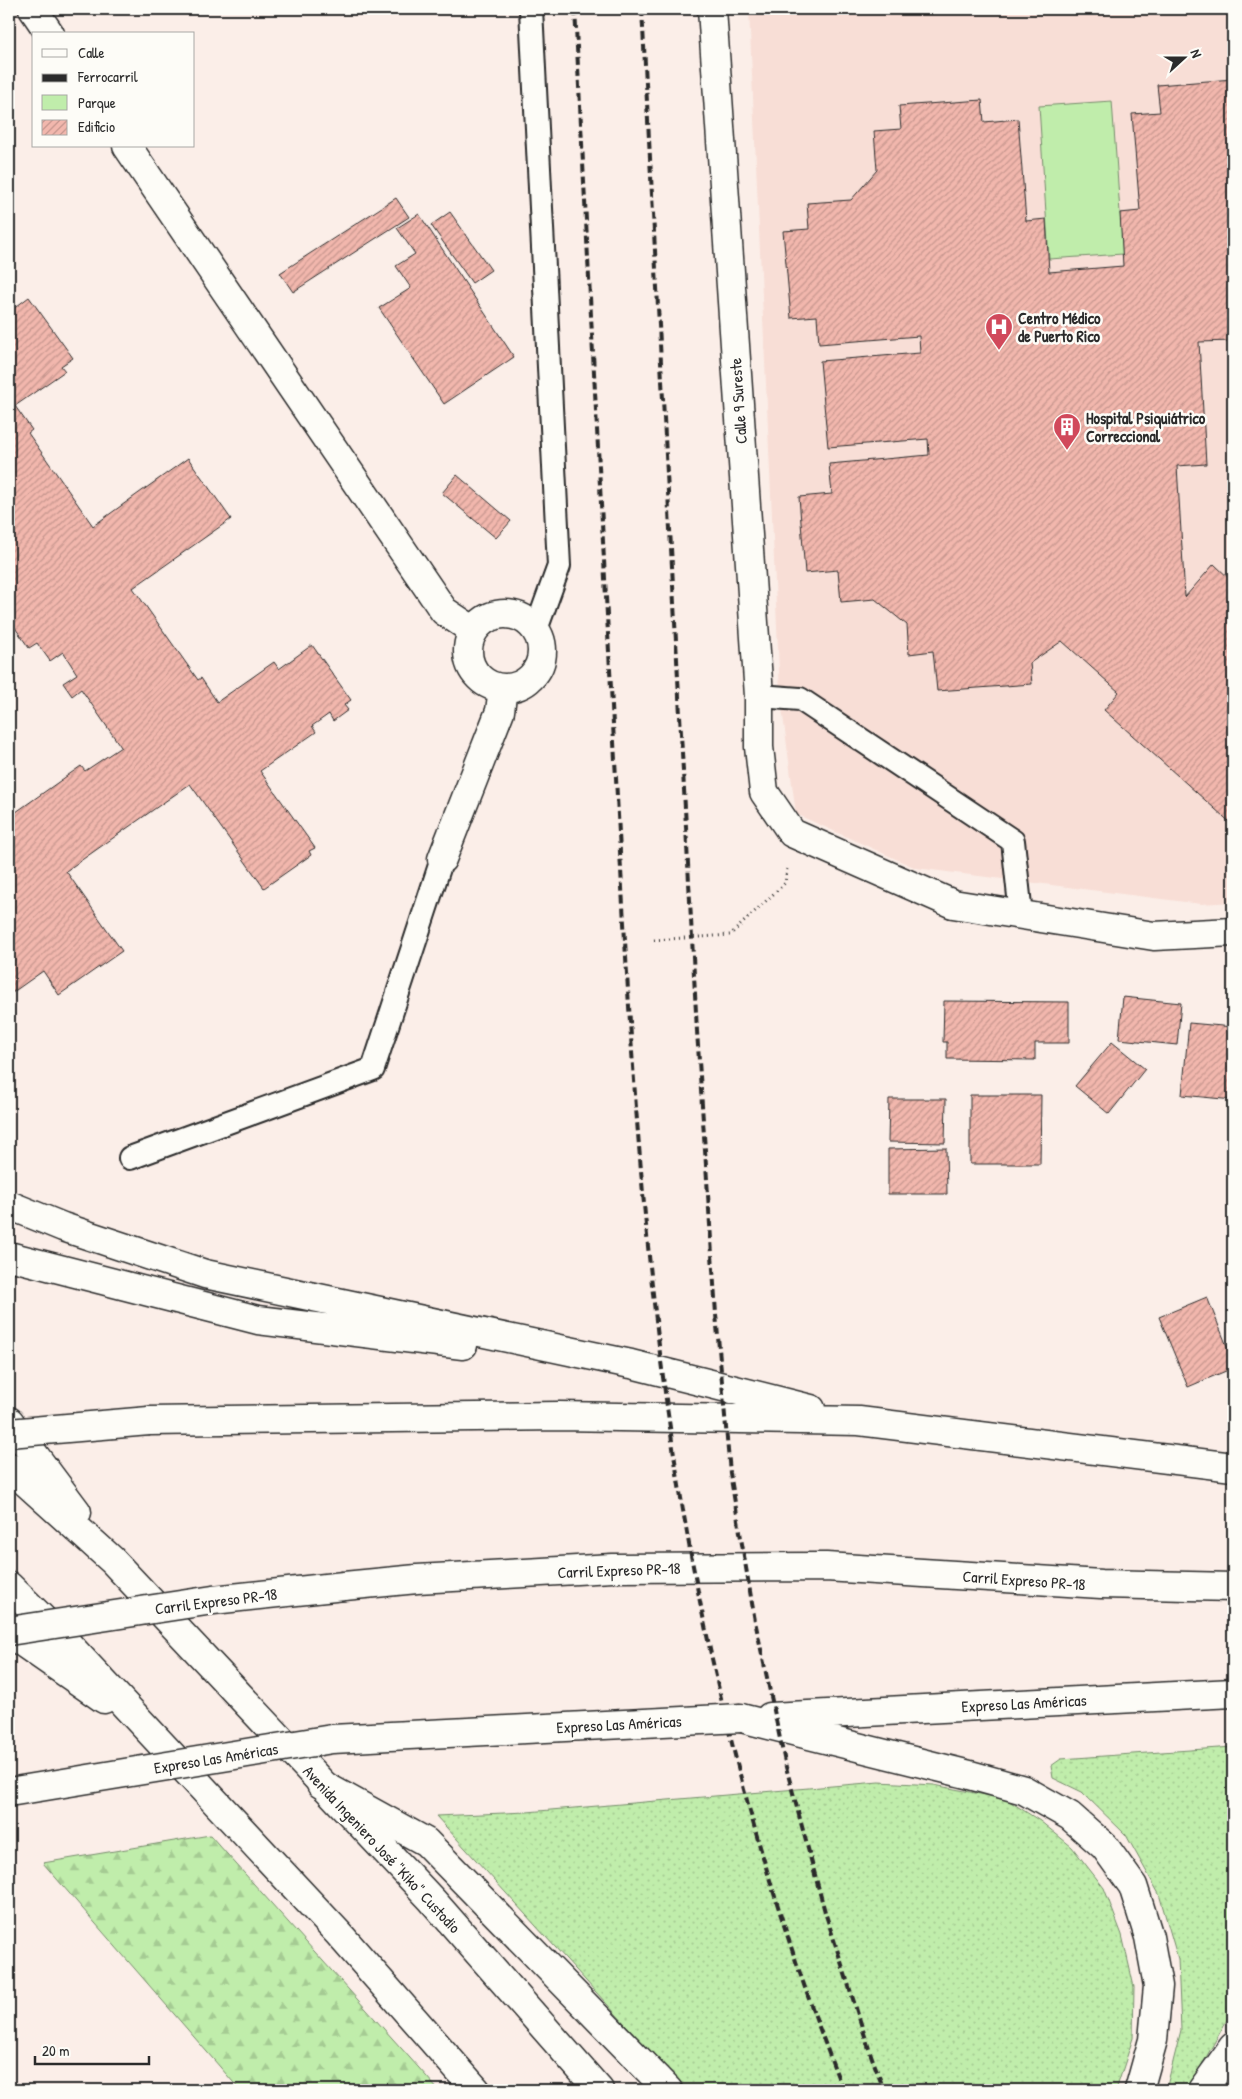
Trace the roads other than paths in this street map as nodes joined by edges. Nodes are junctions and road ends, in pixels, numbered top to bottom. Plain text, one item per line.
1 (33, 9) edge
2 (530, 9) edge
3 (712, 9) edge
4 (49, 32) edge
5 (128, 148) edge
6 (534, 627) junction
7 (474, 631) junction
8 (503, 688) junction
9 (759, 696) junction
10 (442, 860) joint
11 (1020, 915) junction
12 (1233, 932) edge
13 (130, 1158) dead end
14 (9, 1205) edge
15 (9, 1256) edge
16 (631, 1364) junction
17 (9, 1421) edge
18 (859, 1421) junction
19 (9, 1433) edge
20 (9, 1467) edge
21 (1233, 1467) edge
22 (112, 1560) junction
23 (9, 1586) edge
24 (1233, 1586) edge
25 (9, 1632) edge
26 (1233, 1693) edge
27 (741, 1718) junction
28 (148, 1729) junction
29 (321, 1784) junction
30 (9, 1792) edge
31 (1233, 2047) edge
32 (476, 2090) edge
33 (599, 2090) edge
34 (668, 2090) edge
35 (1140, 2090) edge
36 (1202, 2090) edge

1 - 4 main road
2 - 6 lane
3 - 9 main road, Calle 9 Sureste
5 - 7 main road
6 - 7 main road
6 - 8 main road
7 - 8 main road
8 - 10 main road
9 - 11 lane
9 - 11 main road, Calle 9 Sureste
10 - 13 lane
11 - 12 main road
14 - 16 main road
15 - 16 main road
16 - 18 main road
17 - 22 main road
18 - 19 main road, bridge
18 - 21 main road
20 - 22 main road, Avenida Ingeniero José "Kiko" Custodio
22 - 29 main road, Avenida Ingeniero José "Kiko" Custodio
23 - 28 main road
24 - 25 main road, Carril Expreso PR-18, bridge
25 - 28 main road
26 - 27 main road, Expreso Las Américas
27 - 30 main road, Expreso Las Américas, bridge
27 - 35 main road
28 - 32 main road
29 - 33 main road, Avenida Ingeniero José "Kiko" Custodio
29 - 34 main road
31 - 36 main road

